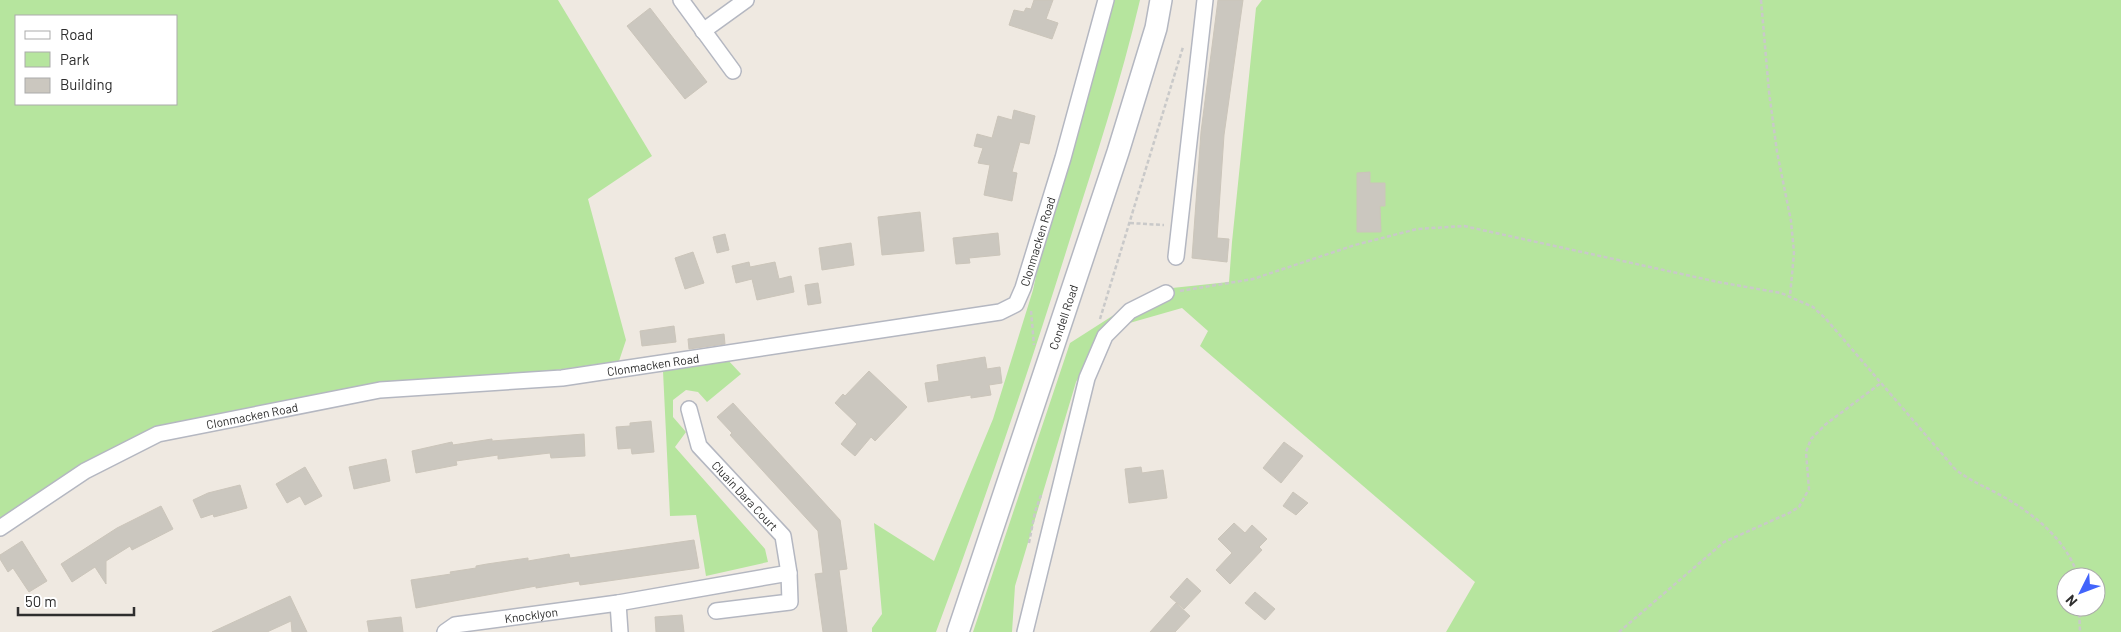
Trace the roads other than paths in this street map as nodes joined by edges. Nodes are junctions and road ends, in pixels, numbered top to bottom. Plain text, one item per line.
1 (681, 0) edge
2 (746, 0) edge
3 (1106, 0) edge
4 (1161, 0) edge
5 (1205, 0) edge
6 (703, 31) junction
7 (732, 71) dead end
8 (1176, 257) dead end
9 (1166, 293) road end
10 (689, 409) dead end
11 (0, 528) edge
12 (789, 573) junction
13 (618, 603) junction
14 (716, 611) dead end
15 (445, 632) edge
16 (620, 632) edge
17 (958, 632) edge
18 (1026, 632) edge

1 - 6 street
2 - 6 street
3 - 11 street, Clonmacken Road
4 - 17 main road, Condell Road
5 - 8 street
6 - 7 street
9 - 18 street
10 - 12 street, Cluain Dara Court
12 - 13 street, Knocklyon
12 - 14 street, Cluain Dara Court
13 - 15 street, Knocklyon
13 - 16 street

